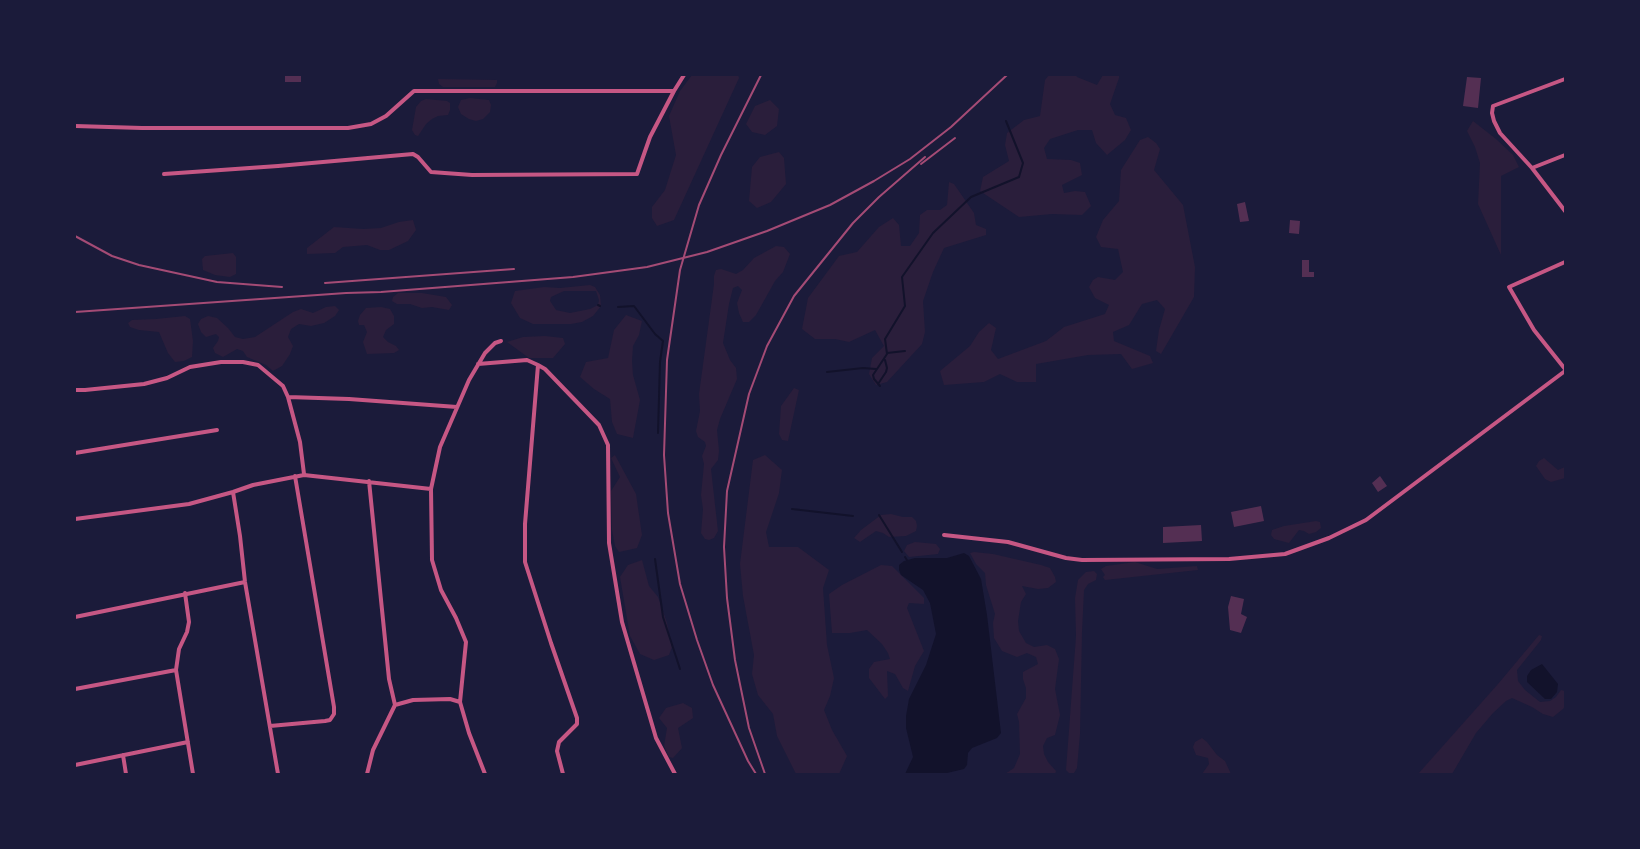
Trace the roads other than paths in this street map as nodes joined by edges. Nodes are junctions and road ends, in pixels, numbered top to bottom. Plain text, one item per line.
1 (684, 75) edge
2 (1565, 79) edge
3 (674, 91) junction
4 (75, 126) edge
5 (1565, 155) edge
6 (1532, 168) junction
7 (164, 174) dead end
8 (1565, 211) edge
9 (1565, 262) edge
10 (501, 341) dead end
11 (478, 364) junction
12 (538, 365) junction
13 (1565, 370) edge
14 (75, 390) edge
15 (288, 397) junction
16 (457, 407) junction
17 (217, 430) dead end
18 (75, 453) edge
19 (304, 475) junction
20 (296, 477) junction
21 (369, 481) junction
22 (431, 489) junction
23 (233, 492) junction
24 (75, 519) edge
25 (944, 535) dead end
26 (245, 582) junction
27 (185, 593) junction
28 (75, 617) edge
29 (176, 670) junction
30 (75, 689) edge
31 (460, 702) junction
32 (395, 705) junction
33 (270, 726) junction
34 (188, 742) junction
35 (123, 755) junction
36 (75, 765) edge
37 (126, 774) edge
38 (194, 774) edge
39 (278, 774) edge
40 (367, 774) edge
41 (485, 774) edge
42 (563, 774) edge
43 (675, 774) edge

1 - 3 street
2 - 6 street
3 - 4 street
3 - 7 street
5 - 6 street
6 - 8 street
9 - 13 street
10 - 11 street
11 - 12 street
11 - 16 street
12 - 42 street
12 - 43 street
13 - 25 street
14 - 15 street
15 - 16 street
15 - 19 street
16 - 22 street
17 - 18 street
19 - 20 street
19 - 21 street
20 - 23 street
20 - 33 street
21 - 22 street
21 - 32 street
22 - 31 street
23 - 24 street
23 - 26 street
26 - 27 street
26 - 33 street
27 - 28 street
27 - 29 street
29 - 30 street
29 - 34 street
31 - 32 street
31 - 41 street
32 - 40 street
33 - 39 street
34 - 35 street
34 - 38 street
35 - 36 street
35 - 37 street

